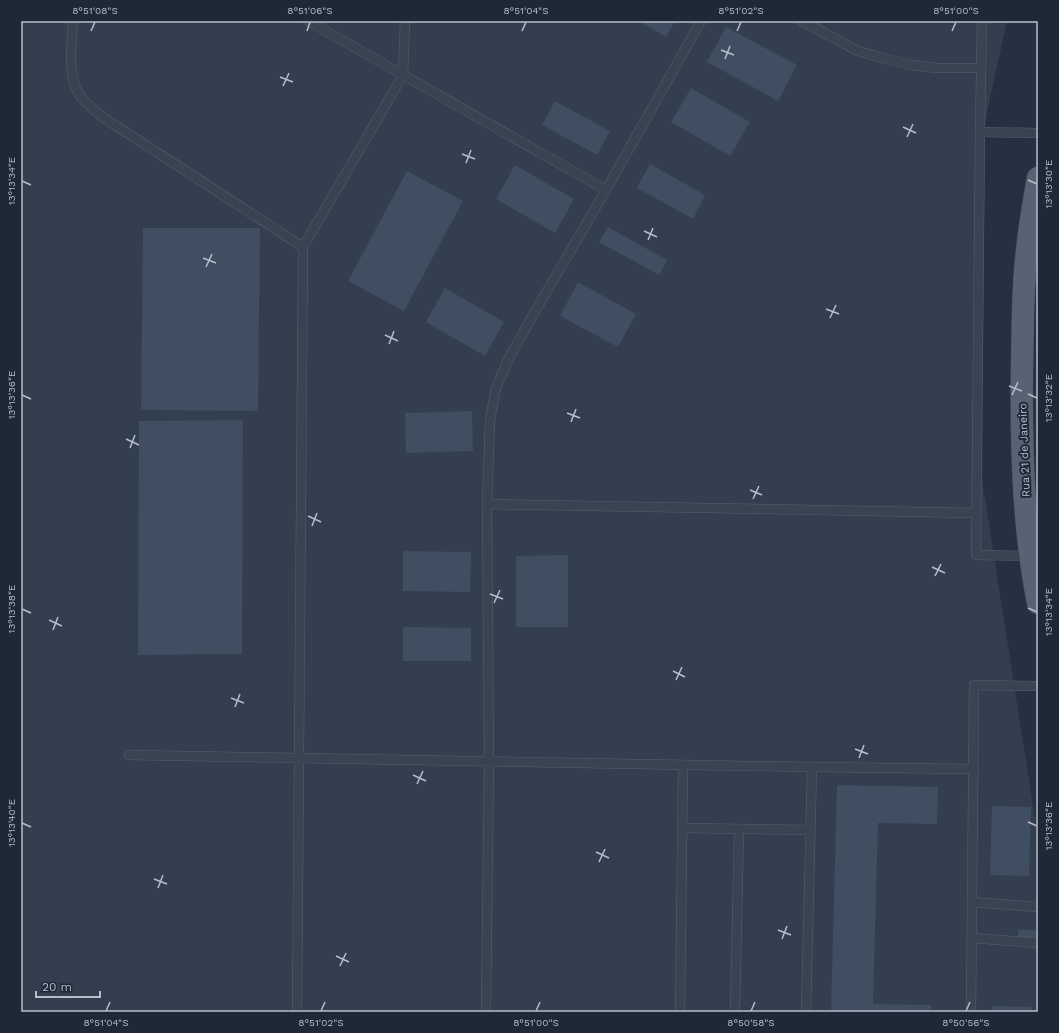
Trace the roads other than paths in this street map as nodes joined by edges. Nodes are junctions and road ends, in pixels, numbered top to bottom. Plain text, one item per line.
1 (73, 21) edge
2 (308, 21) edge
3 (405, 21) edge
4 (701, 21) edge
5 (802, 21) edge
6 (982, 21) edge
7 (981, 68) junction
8 (403, 75) junction
9 (980, 132) junction
10 (1038, 133) edge
11 (1038, 178) edge
12 (1038, 182) edge
13 (606, 190) junction
14 (303, 246) junction
15 (1038, 338) edge
16 (1038, 460) edge
17 (487, 504) junction
18 (976, 513) junction
19 (1030, 552) junction
20 (1038, 603) edge
21 (1038, 686) edge
22 (129, 755) dead end
23 (299, 758) junction
24 (489, 761) junction
25 (683, 765) junction
26 (812, 767) junction
27 (974, 769) junction
28 (682, 828) junction
29 (739, 829) junction
30 (810, 830) junction
31 (972, 902) junction
32 (1038, 907) edge
33 (972, 938) junction
34 (1038, 943) edge
35 (297, 1012) edge
36 (486, 1012) edge
37 (680, 1012) edge
38 (735, 1012) edge
39 (806, 1012) edge
40 (971, 1012) edge

1 - 14 lane
2 - 8 lane
3 - 8 lane
4 - 13 lane
5 - 7 lane
6 - 7 lane
7 - 9 lane
8 - 13 lane
8 - 14 lane
9 - 10 lane
9 - 18 lane
11 - 19 main road, Rua 21 de Janeiro
12 - 15 main road
13 - 17 lane
14 - 23 lane
16 - 19 main road
17 - 18 lane
17 - 24 lane
18 - 19 lane
19 - 20 main road, Rua 21 de Janeiro
21 - 27 lane
22 - 23 lane
23 - 24 lane
23 - 35 lane
24 - 25 lane
24 - 36 lane
25 - 26 lane
25 - 28 lane
26 - 27 lane
26 - 30 lane
27 - 31 lane
28 - 29 lane
28 - 37 lane
29 - 30 lane
29 - 38 lane
30 - 39 lane
31 - 32 lane
31 - 33 lane
33 - 34 lane
33 - 40 lane

